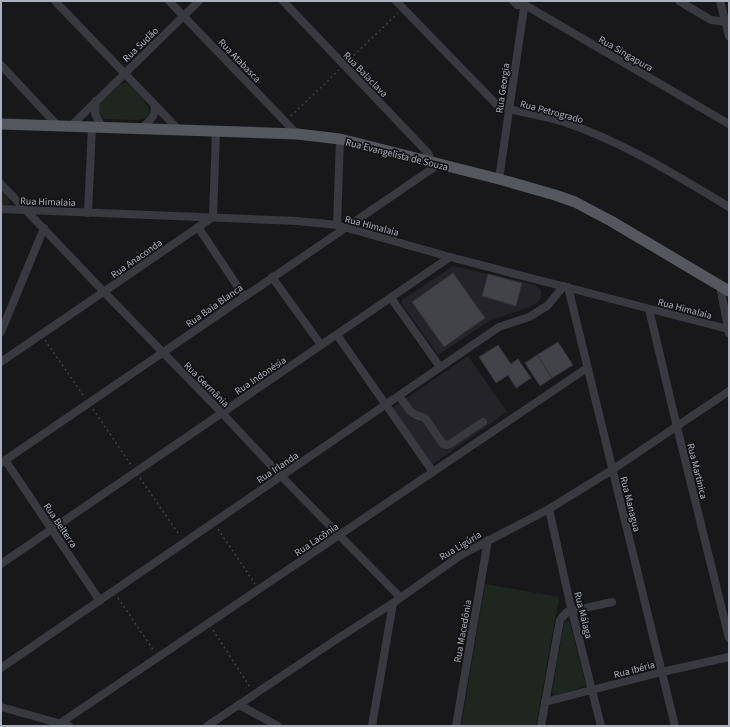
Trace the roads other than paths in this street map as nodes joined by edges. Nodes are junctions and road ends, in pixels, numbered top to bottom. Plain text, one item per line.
1 (55, 1) edge
2 (169, 1) edge
3 (198, 1) edge
4 (283, 1) edge
5 (396, 1) edge
6 (513, 1) edge
7 (679, 1) edge
8 (720, 1) edge
9 (525, 3) edge
10 (183, 16) junction
11 (726, 22) junction
12 (729, 36) edge
13 (1, 66) edge
14 (124, 72) junction
15 (96, 102) junction
16 (154, 104) junction
17 (509, 109) junction
18 (43, 110) junction
19 (1, 124) edge
20 (729, 124) edge
21 (38, 125) junction
22 (58, 126) junction
23 (71, 126) junction
24 (97, 127) junction
25 (142, 128) junction
26 (178, 129) junction
27 (216, 132) junction
28 (297, 134) junction
29 (340, 139) junction
30 (435, 163) junction
31 (499, 178) junction
32 (1, 184) edge
33 (729, 207) edge
34 (1, 209) edge
35 (27, 210) junction
36 (88, 212) junction
37 (212, 217) junction
38 (341, 226) junction
39 (198, 227) junction
40 (44, 228) junction
41 (450, 257) junction
42 (272, 277) junction
43 (566, 287) junction
44 (725, 289) edge
45 (104, 292) junction
46 (244, 296) junction
47 (390, 298) junction
48 (649, 309) junction
49 (727, 311) edge
50 (1, 332) edge
51 (728, 332) edge
52 (337, 335) junction
53 (321, 345) junction
54 (163, 352) junction
55 (1, 362) edge
56 (440, 368) junction
57 (587, 368) junction
58 (729, 391) edge
59 (399, 396) junction
60 (386, 405) junction
61 (222, 413) junction
62 (483, 422) dead end
63 (677, 427) junction
64 (3, 461) edge
65 (612, 470) junction
66 (432, 472) junction
67 (281, 476) junction
68 (549, 509) junction
69 (52, 529) junction
70 (339, 535) junction
71 (488, 540) junction
72 (1, 564) edge
73 (400, 597) junction
74 (100, 601) junction
75 (612, 602) dead end
76 (393, 603) junction
77 (572, 611) junction
78 (729, 638) edge
79 (729, 657) edge
80 (1, 668) edge
81 (662, 672) junction
82 (592, 691) junction
83 (545, 702) junction
84 (238, 705) junction
85 (1, 707) edge
86 (62, 725) edge
87 (208, 726) edge
88 (278, 726) edge
89 (372, 726) edge
90 (456, 726) edge
91 (541, 726) edge
92 (601, 726) edge
93 (675, 726) edge

1 - 14 street
2 - 10 street, Rua Atabasca
3 - 10 street, Rua Sudão
4 - 30 street, Rua Balaclava
5 - 17 street, Rua Petrogrado
6 - 9 street, Rua Singapura
7 - 11 street
8 - 11 street
9 - 17 street, Rua Georgia
9 - 20 street, Rua Singapura
10 - 14 street, Rua Sudão
10 - 28 street, Rua Atabasca
11 - 12 street
13 - 18 street
14 - 15 street, Rua Sudão
14 - 16 street
15 - 23 street, Rua Sudão
15 - 24 street
16 - 25 street
16 - 26 street
17 - 31 street, Rua Georgia
17 - 33 street, Rua Petrogrado
18 - 21 street
18 - 22 street
19 - 21 main road, Rua Evangelista de Souza
21 - 22 main road, Rua Evangelista de Souza
22 - 23 main road, Rua Evangelista de Souza
23 - 24 main road, Rua Evangelista de Souza
24 - 25 main road, Rua Evangelista de Souza
24 - 36 street
25 - 26 main road, Rua Evangelista de Souza
26 - 27 main road, Rua Evangelista de Souza
27 - 28 main road, Rua Evangelista de Souza
27 - 37 street
28 - 29 main road, Rua Evangelista de Souza
29 - 30 main road, Rua Evangelista de Souza
29 - 38 street
30 - 31 main road, Rua Evangelista de Souza
30 - 38 street, Rua Baia Blanca
31 - 44 main road, Rua Evangelista de Souza
32 - 35 street, Rua Germânia
34 - 35 street, Rua Himalaia
35 - 36 street, Rua Himalaia
35 - 40 street, Rua Germânia
36 - 37 street, Rua Himalaia
37 - 38 street, Rua Himalaia
37 - 39 street, Rua Anaconda
38 - 41 street, Rua Himalaia
38 - 42 street, Rua Baia Blanca
39 - 45 street, Rua Anaconda
39 - 46 street
40 - 45 street, Rua Germânia
40 - 50 street
41 - 43 street, Rua Himalaia
41 - 47 street, Rua Indonésia
42 - 46 street, Rua Baia Blanca
42 - 53 street
43 - 48 street, Rua Himalaia
43 - 56 street, Rua Irlanda
43 - 57 street, Rua Managua
44 - 49 street
45 - 54 street, Rua Germânia
45 - 55 street, Rua Anaconda
46 - 54 street, Rua Baia Blanca
47 - 52 street, Rua Indonésia
47 - 56 street
48 - 51 street, Rua Himalaia
48 - 63 street, Rua Martinica
49 - 51 street
52 - 53 street, Rua Indonésia
52 - 60 street
53 - 61 street, Rua Indonésia
54 - 61 street, Rua Germânia
54 - 64 street, Rua Baia Blanca
56 - 59 street, Rua Irlanda
57 - 65 street, Rua Managua
57 - 66 street, Rua Lacônia
58 - 63 street, Rua Ligúria
59 - 60 street, Rua Irlanda
59 - 62 street
60 - 66 street
60 - 67 street, Rua Irlanda
61 - 67 street, Rua Germânia
61 - 69 street, Rua Indonésia
63 - 65 street, Rua Ligúria
63 - 78 street, Rua Martinica
64 - 69 street, Rua Belterra
65 - 68 street, Rua Ligúria
65 - 81 street, Rua Managua
66 - 70 street, Rua Lacônia
67 - 70 street, Rua Germânia
67 - 74 street, Rua Irlanda
68 - 71 street, Rua Ligúria
68 - 77 street, Rua Málaga
69 - 72 street, Rua Indonésia
69 - 74 street, Rua Belterra
70 - 73 street, Rua Germânia
70 - 86 street, Rua Lacônia
71 - 73 street, Rua Ligúria
71 - 90 street, Rua Macedônia
73 - 76 street, Rua Ligúria
74 - 80 street, Rua Irlanda
75 - 77 street
76 - 84 street, Rua Ligúria
76 - 89 street
77 - 82 street, Rua Málaga
77 - 83 street
79 - 81 street, Rua Ibéria
81 - 82 street, Rua Ibéria
81 - 93 street, Rua Managua
82 - 83 street, Rua Ibéria
82 - 92 street, Rua Málaga
83 - 91 street
84 - 87 street, Rua Ligúria
84 - 88 street
85 - 86 street

